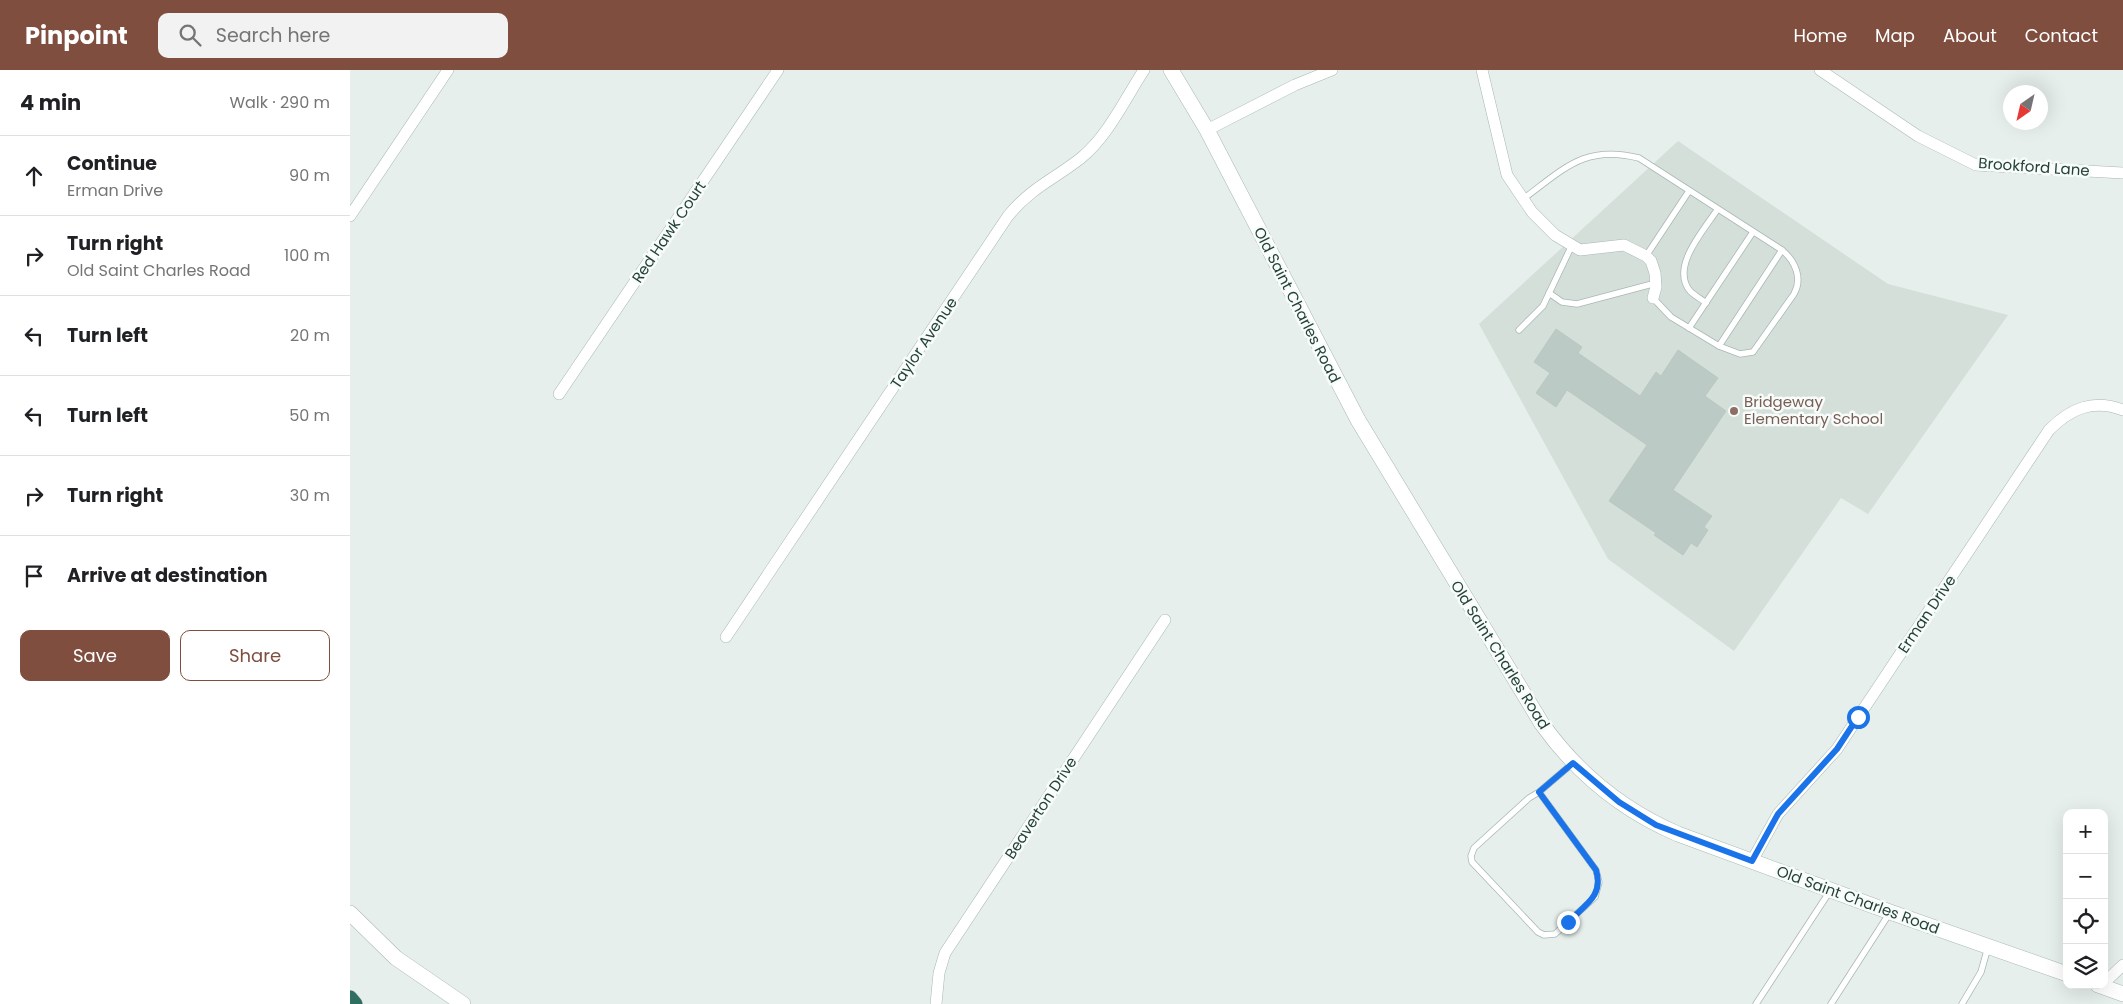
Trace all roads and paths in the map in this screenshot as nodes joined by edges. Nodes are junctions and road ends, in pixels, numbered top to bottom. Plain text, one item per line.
1 (448, 70) edge
2 (778, 70) edge
3 (1144, 70) edge
4 (1171, 70) edge
5 (1332, 70) edge
6 (1482, 70) edge
7 (1820, 70) edge
8 (1207, 130) junction
9 (2123, 173) edge
10 (1689, 191) junction
11 (1523, 199) junction
12 (1717, 210) junction
13 (350, 216) edge
14 (1753, 232) junction
15 (1572, 245) junction
16 (1782, 250) junction
17 (1646, 256) junction
18 (1656, 283) junction
19 (1549, 293) junction
20 (1653, 298) joint
21 (1706, 303) junction
22 (1689, 328) junction
23 (1519, 330) dead end
24 (1719, 346) junction
25 (559, 394) dead end
26 (2123, 410) edge
27 (1165, 620) dead end
28 (726, 637) dead end
29 (1573, 763) junction
30 (1539, 792) junction
31 (1752, 861) junction
32 (1831, 890) junction
33 (350, 912) edge
34 (1890, 912) junction
35 (1988, 946) junction
36 (2123, 965) edge
37 (2063, 973) edge
38 (2108, 979) edge
39 (2108, 988) edge
40 (2120, 995) edge
41 (350, 998) edge
42 (355, 1004) edge
43 (463, 1004) edge
44 (936, 1004) edge
45 (1756, 1004) edge
46 (1831, 1004) edge
47 (1962, 1004) edge

1 - 13 street
2 - 25 street, Red Hawk Court
3 - 28 street, Taylor Avenue
4 - 8 street, Old Saint Charles Road
5 - 8 street
6 - 11 street
7 - 9 street, Brookford Lane
8 - 29 street, Old Saint Charles Road
10 - 11 lane
10 - 12 lane
10 - 17 lane
11 - 15 street
12 - 14 lane
12 - 21 lane
14 - 16 lane
14 - 21 lane
15 - 17 street
15 - 19 lane
16 - 24 lane
16 - 24 lane
17 - 18 street
18 - 19 lane
18 - 20 street
19 - 23 lane
20 - 22 lane
21 - 22 lane
22 - 24 lane
26 - 31 street, Erman Drive
27 - 44 street, Beaverton Drive
29 - 30 lane
29 - 31 street, Old Saint Charles Road
30 - 30 lane
31 - 32 street, Old Saint Charles Road
32 - 34 street, Old Saint Charles Road
32 - 45 lane
33 - 43 street
34 - 35 street, Old Saint Charles Road
34 - 46 lane
35 - 37 street, Old Saint Charles Road
35 - 47 lane
36 - 38 street
39 - 40 street
41 - 42 highway

